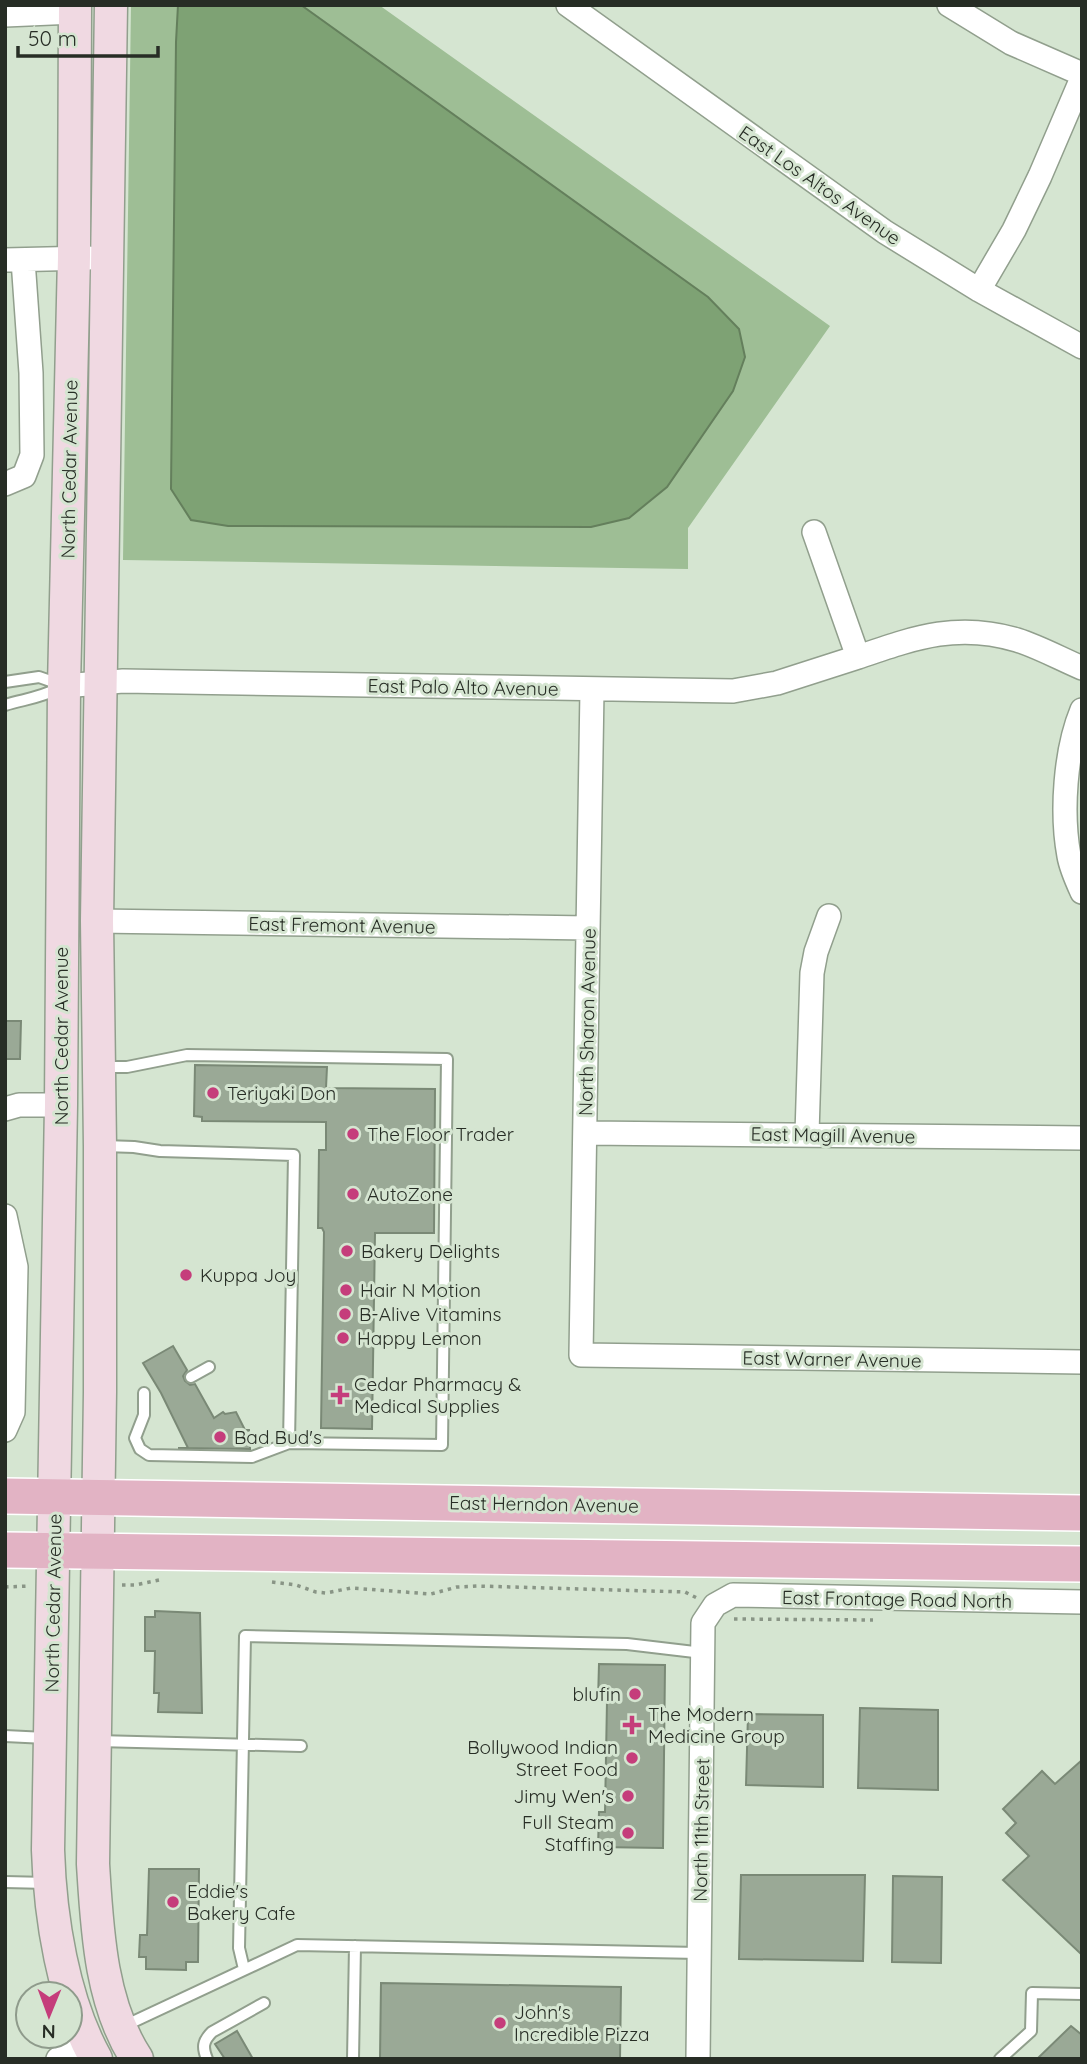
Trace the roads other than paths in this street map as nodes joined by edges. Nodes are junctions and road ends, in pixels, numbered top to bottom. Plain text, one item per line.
1 (111, 5) edge
2 (568, 5) edge
3 (949, 5) edge
4 (75, 8) edge
5 (5, 15) edge
6 (1082, 76) edge
7 (74, 257) junction
8 (108, 258) junction
9 (14, 260) edge
10 (978, 290) junction
11 (1082, 347) edge
12 (15, 480) edge
13 (814, 533) dead end
14 (858, 657) junction
15 (1082, 668) edge
16 (5, 682) edge
17 (100, 683) junction
18 (64, 686) junction
19 (592, 690) junction
20 (5, 705) edge
21 (1082, 710) edge
22 (1082, 892) edge
23 (62, 915) junction
24 (829, 916) dead end
25 (97, 921) junction
26 (588, 928) junction
27 (100, 1067) junction
28 (61, 1105) junction
29 (5, 1109) edge
30 (585, 1133) junction
31 (807, 1134) junction
32 (1082, 1138) edge
33 (100, 1146) junction
34 (5, 1216) edge
35 (581, 1355) joint
36 (1082, 1362) edge
37 (209, 1367) dead end
38 (191, 1377) dead end
39 (145, 1393) dead end
40 (5, 1430) edge
41 (289, 1443) junction
42 (5, 1496) edge
43 (55, 1496) junction
44 (99, 1497) junction
45 (1082, 1513) edge
46 (5, 1550) edge
47 (54, 1550) junction
48 (98, 1550) junction
49 (1082, 1564) edge
50 (1082, 1602) edge
51 (714, 1606) joint
52 (703, 1653) junction
53 (5, 1736) edge
54 (49, 1738) junction
55 (94, 1741) junction
56 (243, 1744) junction
57 (301, 1746) dead end
58 (5, 1882) edge
59 (49, 1883) junction
60 (355, 1946) junction
61 (699, 1953) junction
62 (244, 1969) junction
63 (1082, 1994) edge
64 (264, 2003) dead end
65 (120, 2027) junction
66 (100, 2054) edge
67 (58, 2059) edge
68 (137, 2059) edge
69 (207, 2059) edge
70 (353, 2059) edge
71 (698, 2059) edge
72 (1000, 2059) edge

1 - 8 main road, North Cedar Avenue
2 - 10 street, East Los Altos Avenue
3 - 6 street
4 - 5 street
4 - 7 main road, North Cedar Avenue
6 - 10 street
7 - 8 street
7 - 9 street
7 - 18 main road, North Cedar Avenue
8 - 17 main road, North Cedar Avenue
9 - 12 street
10 - 11 street, East Los Altos Avenue
13 - 14 street
14 - 15 street, East Palo Alto Avenue
14 - 19 street, East Palo Alto Avenue
16 - 18 lane
17 - 18 street, East Palo Alto Avenue
17 - 19 street, East Palo Alto Avenue
17 - 25 main road, North Cedar Avenue
18 - 20 lane
18 - 23 main road, North Cedar Avenue
19 - 26 street, North Sharon Avenue
21 - 22 street
23 - 28 main road, North Cedar Avenue
23 - 33 main road
24 - 31 street
25 - 26 street, East Fremont Avenue
25 - 27 main road, North Cedar Avenue
26 - 30 street, North Sharon Avenue
27 - 33 main road, North Cedar Avenue
27 - 41 lane
28 - 29 street
28 - 43 main road, North Cedar Avenue
30 - 31 street, East Magill Avenue
30 - 35 street, North Sharon Avenue
31 - 32 street, East Magill Avenue
33 - 41 lane
33 - 44 main road, North Cedar Avenue
34 - 40 street
35 - 36 street, East Warner Avenue
37 - 38 lane
39 - 41 lane
42 - 43 main road, East Herndon Avenue
43 - 44 main road, East Herndon Avenue
43 - 47 main road, North Cedar Avenue
44 - 45 main road, East Herndon Avenue
44 - 48 main road, North Cedar Avenue
46 - 47 main road
47 - 48 main road
47 - 54 main road, North Cedar Avenue
48 - 49 main road
48 - 55 main road, North Cedar Avenue
50 - 51 street, East Frontage Road North
51 - 52 street, North 11th Street
52 - 56 lane
52 - 61 street, North 11th Street
53 - 54 lane
54 - 59 main road, North Cedar Avenue
55 - 56 lane
55 - 65 main road, North Cedar Avenue
56 - 57 lane
56 - 62 lane
58 - 59 lane
59 - 65 main road
59 - 66 main road, North Cedar Avenue
60 - 61 lane
60 - 62 lane
60 - 70 lane
61 - 71 street, North 11th Street
62 - 65 lane
63 - 72 lane
64 - 69 lane
65 - 68 main road, North Cedar Avenue
66 - 67 street

